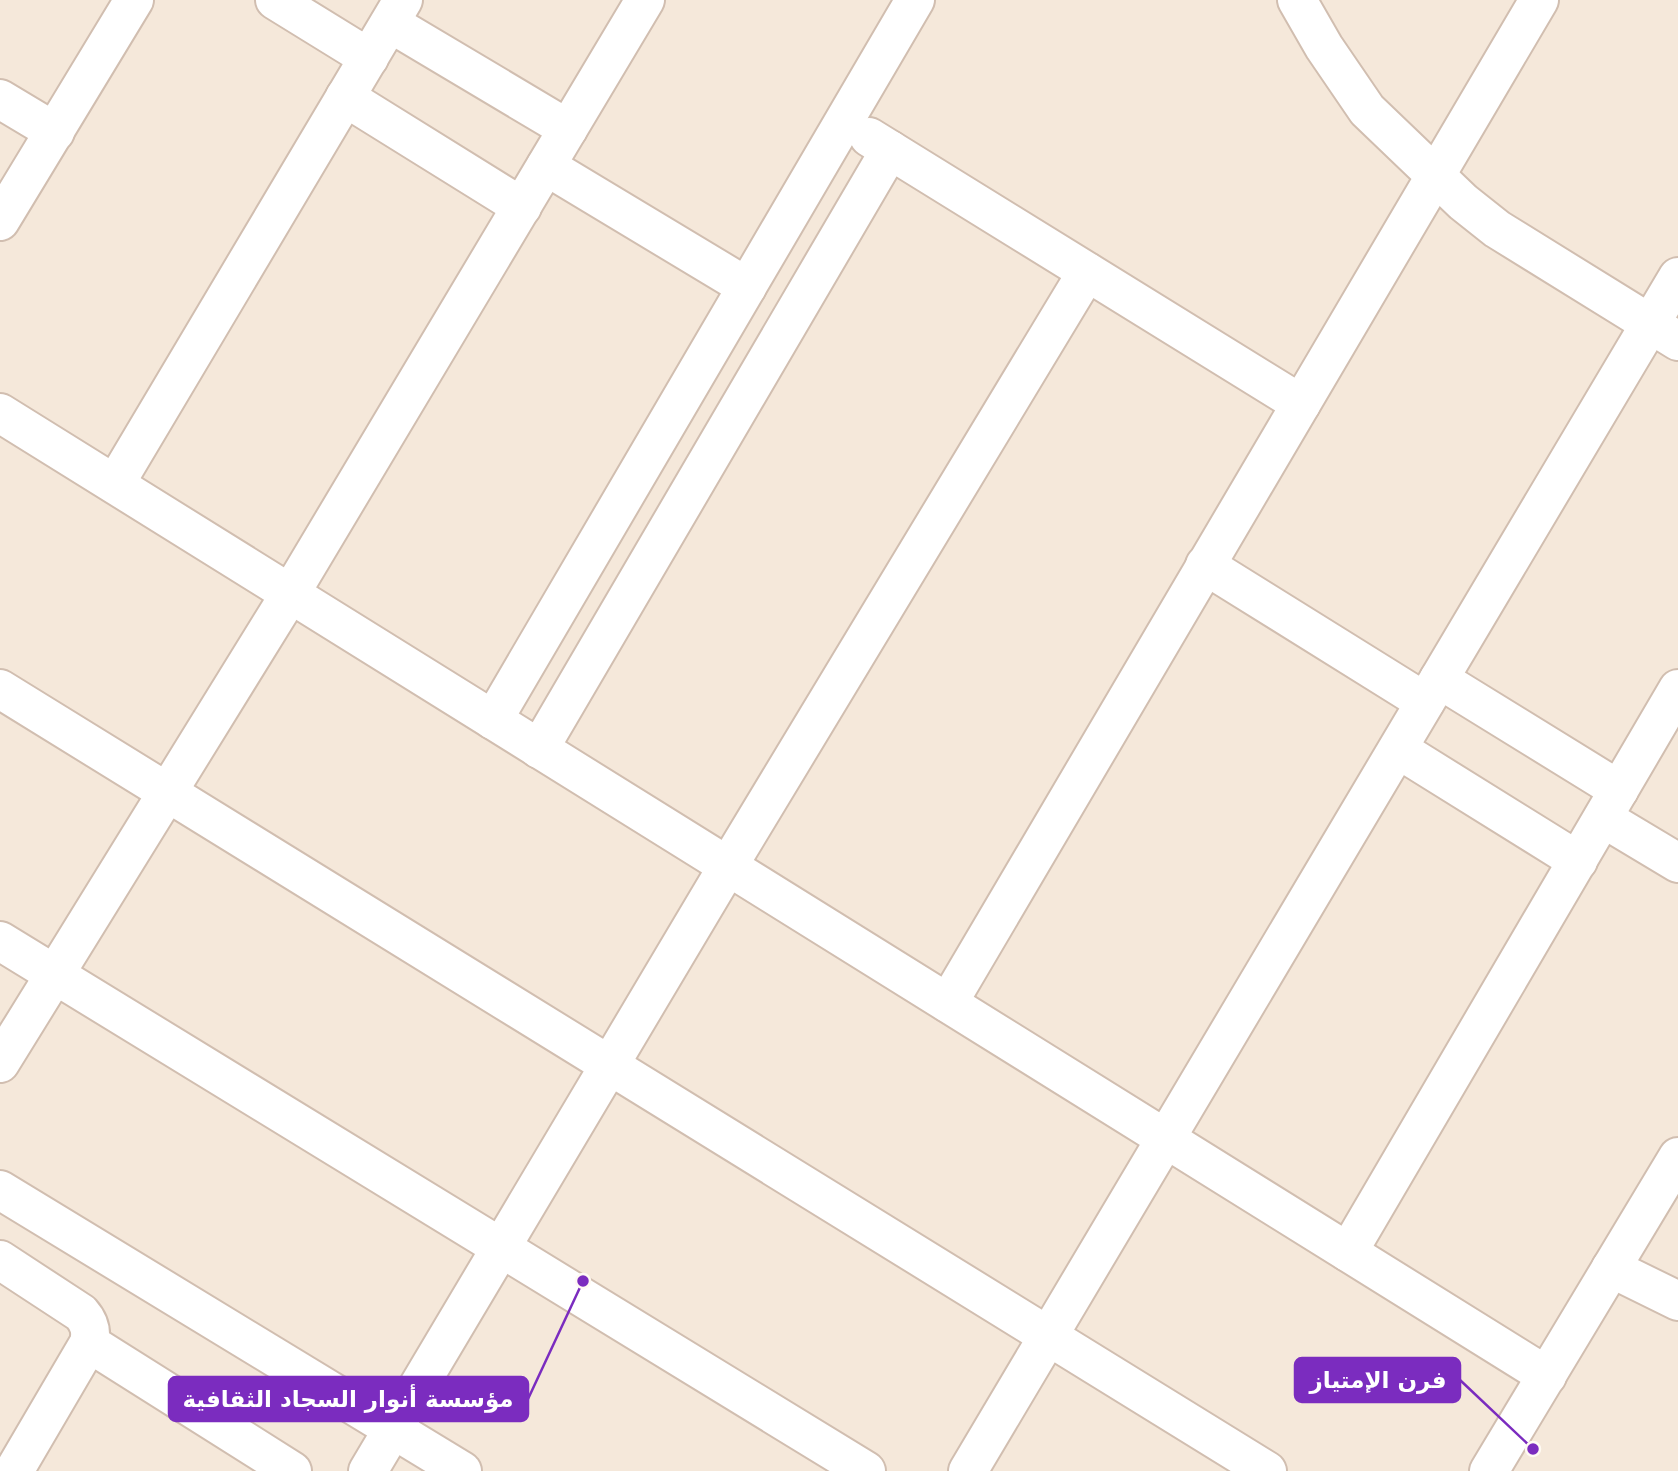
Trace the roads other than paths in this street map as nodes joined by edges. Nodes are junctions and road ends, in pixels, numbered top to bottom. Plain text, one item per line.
1 (134, 0) edge
2 (275, 0) edge
3 (645, 0) edge
4 (915, 0) edge
5 (1297, 0) edge
6 (1539, 0) edge
7 (397, 11) edge
8 (369, 58) junction
9 (345, 97) junction
10 (0, 99) edge
11 (844, 121) junction
12 (568, 129) junction
13 (55, 132) junction
14 (890, 150) junction
15 (546, 166) junction
16 (1435, 175) junction
17 (522, 207) junction
18 (0, 221) edge
19 (1087, 272) junction
20 (1678, 277) edge
21 (747, 287) junction
22 (1664, 332) edge
23 (1301, 404) junction
24 (0, 413) edge
25 (115, 484) junction
26 (1206, 565) junction
27 (290, 594) junction
28 (0, 689) edge
29 (1678, 689) edge
30 (1432, 690) junction
31 (493, 720) junction
32 (539, 749) junction
33 (1398, 749) junction
34 (167, 793) junction
35 (1611, 804) junction
36 (1577, 861) junction
37 (1678, 863) edge
38 (728, 866) junction
39 (0, 941) edge
40 (55, 974) junction
41 (948, 1003) junction
42 (0, 1063) edge
43 (609, 1066) junction
44 (1166, 1139) junction
45 (1678, 1157) edge
46 (0, 1190) edge
47 (502, 1247) junction
48 (1348, 1252) junction
49 (0, 1260) edge
50 (1611, 1268) junction
51 (1678, 1301) edge
52 (1048, 1337) junction
53 (89, 1343) junction
54 (1547, 1376) junction
55 (393, 1430) junction
56 (1499, 1468) edge
57 (14, 1471) edge
58 (292, 1471) edge
59 (368, 1471) edge
60 (461, 1471) edge
61 (866, 1471) edge
62 (968, 1471) edge
63 (1267, 1471) edge

1 - 13 street
2 - 8 street
3 - 12 street
4 - 11 street
5 - 16 street
6 - 16 street
7 - 8 street
7 - 12 street
8 - 9 street
9 - 17 street
9 - 25 street
10 - 13 street
11 - 14 street
11 - 21 street
12 - 15 street
13 - 18 street
14 - 19 street
14 - 32 street
15 - 17 street
15 - 21 street
16 - 22 street
16 - 23 street
17 - 27 street
19 - 23 street
19 - 38 street
20 - 22 street
21 - 31 street
22 - 30 street
23 - 26 street
24 - 25 street
25 - 27 street
26 - 30 street
26 - 41 street
27 - 31 street
27 - 34 street
28 - 34 street
29 - 35 street
30 - 33 street
30 - 35 street
31 - 32 street
32 - 38 street
33 - 36 street
33 - 44 street
34 - 40 street
34 - 43 street
35 - 36 street
35 - 37 street
36 - 48 street
38 - 41 street
38 - 43 street
39 - 40 street
40 - 42 street
40 - 47 street
41 - 44 street
43 - 47 street
43 - 52 street
44 - 48 street
44 - 52 street
45 - 50 street
46 - 55 street
47 - 55 street
47 - 61 street
48 - 54 street
49 - 53 street
50 - 51 street
50 - 54 street
52 - 62 street
52 - 63 street
53 - 57 street
53 - 58 street
54 - 56 street
55 - 59 street
55 - 60 street

